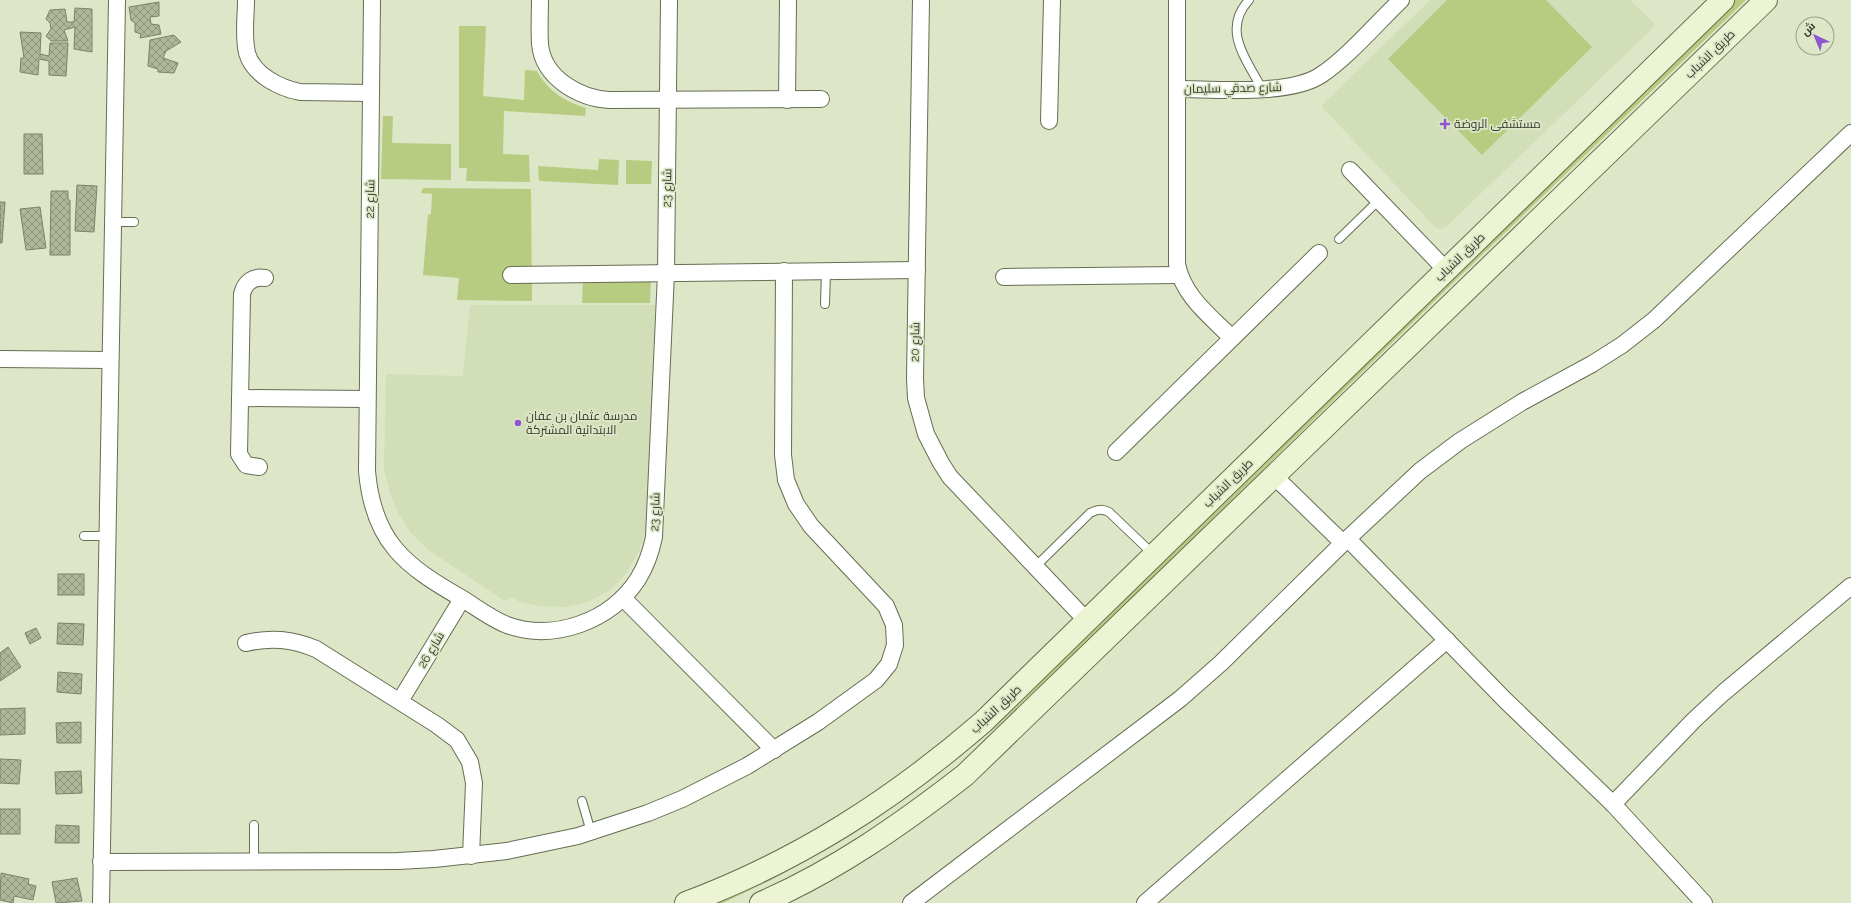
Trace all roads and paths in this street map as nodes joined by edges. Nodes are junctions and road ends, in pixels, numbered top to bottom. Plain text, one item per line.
1 (117, 0) edge
2 (246, 0) edge
3 (372, 0) edge
4 (540, 0) edge
5 (669, 0) edge
6 (788, 0) edge
7 (921, 0) edge
8 (1052, 0) edge
9 (1177, 0) edge
10 (1249, 0) edge
11 (1401, 0) edge
12 (1723, 0) edge
13 (1766, 0) edge
14 (1177, 89) junction
15 (1262, 89) junction
16 (371, 93) junction
17 (821, 99) dead end
18 (668, 100) junction
19 (787, 100) junction
20 (1050, 121) dead end
21 (1851, 133) edge
22 (1350, 170) dead end
23 (1379, 200) junction
24 (113, 222) junction
25 (134, 222) dead end
26 (1339, 239) dead end
27 (1319, 253) dead end
28 (916, 270) junction
29 (1446, 270) junction
30 (784, 271) junction
31 (826, 271) junction
32 (666, 273) junction
33 (511, 275) dead end
34 (1179, 275) junction
35 (1004, 277) dead end
36 (265, 278) dead end
37 (825, 304) dead end
38 (1232, 338) junction
39 (0, 359) edge
40 (110, 360) junction
41 (240, 398) junction
42 (367, 399) junction
43 (1116, 452) dead end
44 (259, 467) dead end
45 (1273, 475) junction
46 (84, 536) dead end
47 (107, 536) junction
48 (1345, 541) junction
49 (1154, 555) junction
50 (1035, 567) junction
51 (1851, 586) edge
52 (622, 598) junction
53 (462, 599) junction
54 (1087, 621) junction
55 (1447, 640) junction
56 (246, 643) dead end
57 (400, 701) junction
58 (774, 750) junction
59 (582, 801) dead end
60 (1613, 804) junction
61 (254, 825) dead end
62 (591, 832) junction
63 (471, 856) junction
64 (254, 861) junction
65 (101, 862) junction
66 (100, 903) edge
67 (686, 903) edge
68 (761, 903) edge
69 (911, 903) edge
70 (1145, 903) edge
71 (1704, 903) edge

1 - 24 street
2 - 16 street
3 - 16 street, شارع 22
4 - 18 street
5 - 18 street, شارع 23
6 - 19 street
7 - 28 street, شارع 20
8 - 20 street
9 - 14 street
10 - 15 lane
11 - 15 street, شارع صدقي سليمان
12 - 29 main road, طريق الشباب
13 - 45 main road, طريق الشباب
14 - 15 street, شارع صدقي سليمان
14 - 34 street
16 - 42 street, شارع 22
17 - 19 street
18 - 19 street
18 - 32 street, شارع 23
21 - 48 street
22 - 23 street
23 - 26 lane
23 - 29 street
24 - 25 lane
24 - 40 street
27 - 38 street
28 - 31 street
28 - 50 street, شارع 20
29 - 49 main road, طريق الشباب
30 - 31 street
30 - 32 street
30 - 58 street
31 - 37 lane
32 - 33 street
32 - 52 street, شارع 23
34 - 35 street
34 - 38 street
36 - 41 street
38 - 43 street
39 - 40 street
40 - 47 street
41 - 42 street
41 - 44 street
42 - 53 street, شارع 23
45 - 48 street
45 - 68 main road, طريق الشباب
46 - 47 lane
47 - 65 street
48 - 55 street
48 - 69 street
49 - 50 lane
49 - 54 main road, طريق الشباب
50 - 54 street, شارع 20
51 - 60 street
52 - 53 street, شارع 23
52 - 58 street
53 - 57 street, شارع 26
54 - 67 main road, طريق الشباب
55 - 60 street
55 - 70 street
56 - 57 street
57 - 63 street
58 - 62 street
59 - 62 lane
60 - 71 street
61 - 64 lane
62 - 63 street
63 - 64 street
64 - 65 street
65 - 66 street

